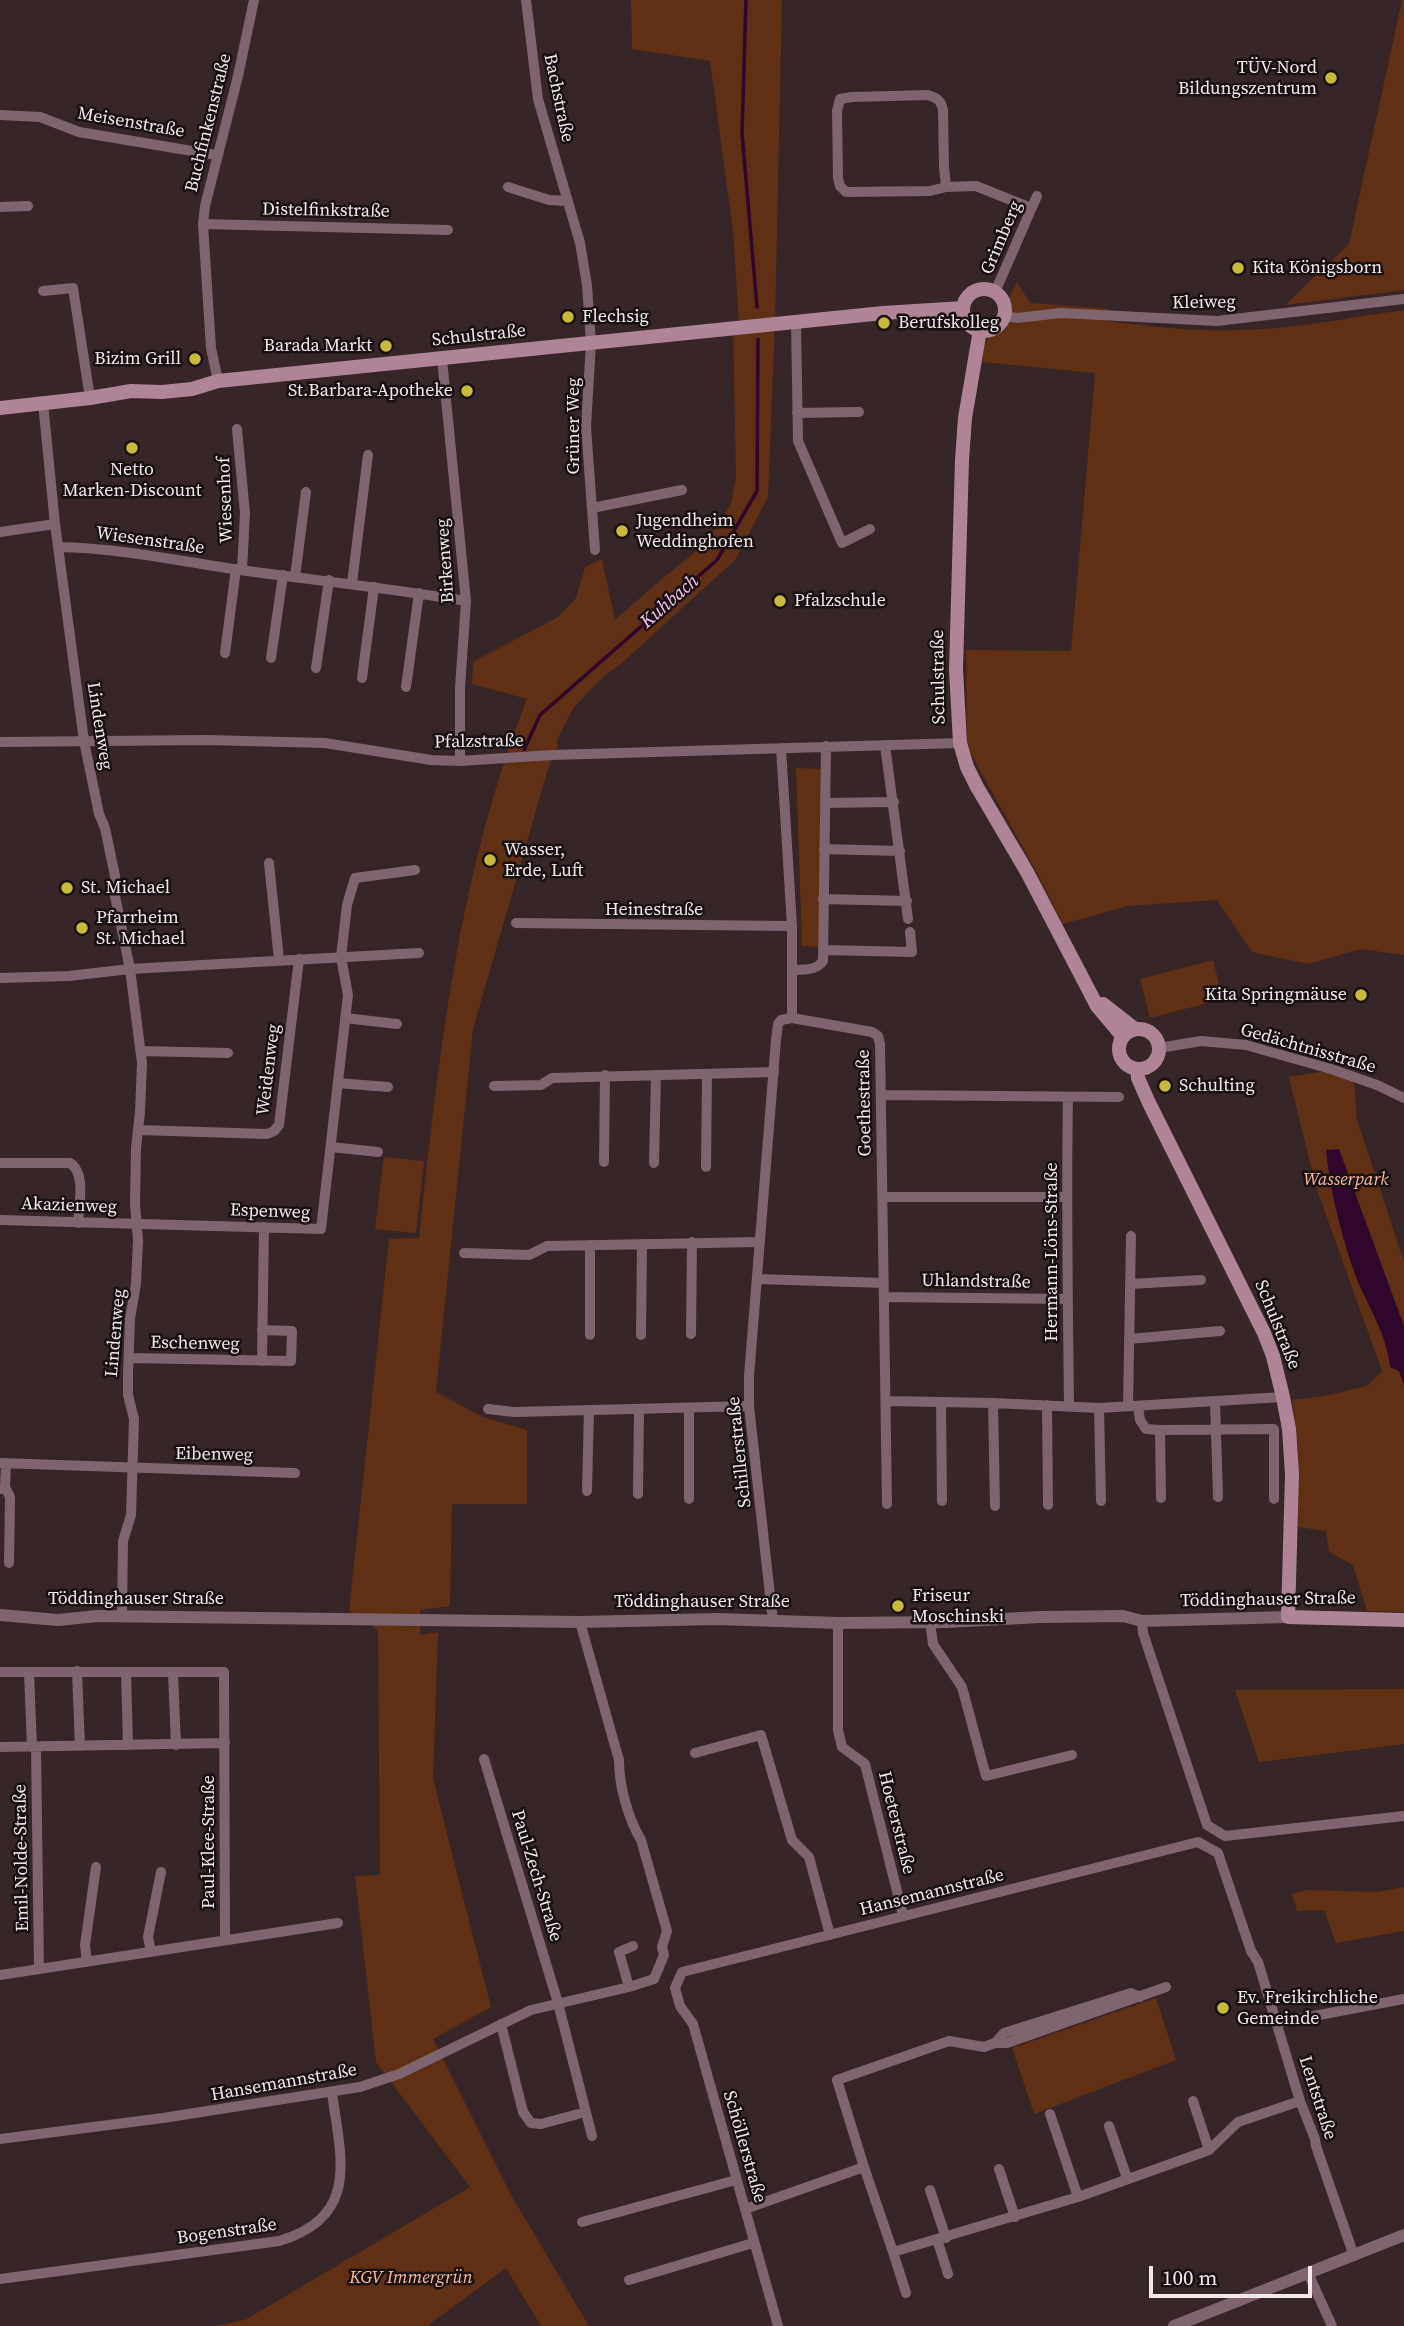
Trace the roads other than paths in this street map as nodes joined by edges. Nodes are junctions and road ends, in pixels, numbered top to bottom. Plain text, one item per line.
1 (254, 0) edge
2 (526, 0) edge
3 (0, 115) edge
4 (216, 155) junction
5 (508, 187) dead end
6 (946, 187) junction
7 (1037, 196) dead end
8 (568, 201) junction
9 (29, 206) dead end
10 (0, 208) edge
11 (1031, 208) junction
12 (204, 224) junction
13 (448, 230) dead end
14 (43, 291) dead end
15 (995, 292) junction
16 (1404, 299) edge
17 (963, 307) junction
18 (1004, 316) junction
19 (796, 322) junction
20 (980, 330) junction
21 (591, 343) junction
22 (442, 359) junction
23 (218, 381) junction
24 (90, 398) junction
25 (43, 403) junction
26 (0, 408) edge
27 (859, 412) dead end
28 (797, 413) junction
29 (237, 429) dead end
30 (368, 455) dead end
31 (682, 490) dead end
32 (306, 492) dead end
33 (592, 509) junction
34 (55, 524) junction
35 (870, 529) dead end
36 (0, 532) edge
37 (58, 547) junction
38 (595, 550) dead end
39 (239, 570) junction
40 (283, 575) junction
41 (295, 577) junction
42 (329, 580) junction
43 (352, 583) junction
44 (374, 587) junction
45 (419, 593) junction
46 (466, 601) junction
47 (225, 653) dead end
48 (271, 658) dead end
49 (316, 668) dead end
50 (362, 678) dead end
51 (406, 687) dead end
52 (84, 741) junction
53 (0, 742) edge
54 (960, 743) junction
55 (885, 745) junction
56 (826, 746) junction
57 (781, 748) junction
58 (460, 761) junction
59 (894, 802) junction
60 (825, 803) junction
61 (824, 849) junction
62 (900, 851) junction
63 (269, 863) dead end
64 (415, 870) dead end
65 (822, 899) junction
66 (906, 901) junction
67 (908, 919) dead end
68 (516, 923) dead end
69 (792, 926) junction
70 (910, 932) dead end
71 (823, 950) junction
72 (419, 953) dead end
73 (341, 957) junction
74 (299, 959) junction
75 (278, 960) junction
76 (130, 969) junction
77 (793, 970) junction
78 (0, 978) edge
79 (345, 1018) junction
80 (793, 1018) junction
81 (397, 1024) dead end
82 (1129, 1033) junction
83 (1159, 1048) junction
84 (141, 1051) junction
85 (228, 1053) dead end
86 (1137, 1069) junction
87 (774, 1072) junction
88 (707, 1074) junction
89 (605, 1075) junction
90 (656, 1075) junction
91 (338, 1083) junction
92 (494, 1086) dead end
93 (388, 1087) dead end
94 (881, 1096) junction
95 (1068, 1097) junction
96 (1119, 1097) dead end
97 (1404, 1098) edge
98 (138, 1130) junction
99 (331, 1147) junction
100 (378, 1152) dead end
101 (604, 1161) dead end
102 (0, 1163) edge
103 (654, 1163) dead end
104 (706, 1167) dead end
105 (883, 1197) junction
106 (1067, 1197) junction
107 (0, 1220) edge
108 (79, 1223) junction
109 (136, 1225) junction
110 (264, 1227) junction
111 (1131, 1236) dead end
112 (692, 1242) junction
113 (761, 1242) junction
114 (642, 1244) junction
115 (590, 1245) junction
116 (464, 1253) dead end
117 (757, 1279) junction
118 (1201, 1279) dead end
119 (884, 1283) junction
120 (1130, 1284) junction
121 (885, 1297) junction
122 (1067, 1299) junction
123 (262, 1330) junction
124 (1220, 1331) dead end
125 (691, 1334) dead end
126 (590, 1335) dead end
127 (640, 1335) dead end
128 (1129, 1339) junction
129 (129, 1358) junction
130 (262, 1361) junction
131 (1283, 1396) junction
132 (887, 1401) junction
133 (1215, 1401) junction
134 (941, 1402) junction
135 (993, 1402) junction
136 (1047, 1405) junction
137 (749, 1406) junction
138 (1133, 1406) junction
139 (1069, 1407) junction
140 (689, 1408) junction
141 (1100, 1408) junction
142 (488, 1409) dead end
143 (639, 1409) junction
144 (589, 1410) junction
145 (1160, 1430) junction
146 (1217, 1430) junction
147 (3, 1463) edge
148 (132, 1468) junction
149 (295, 1473) dead end
150 (2, 1488) edge
151 (587, 1491) dead end
152 (638, 1494) dead end
153 (1218, 1497) dead end
154 (1161, 1498) dead end
155 (689, 1499) dead end
156 (1274, 1499) dead end
157 (942, 1501) dead end
158 (1101, 1501) dead end
159 (887, 1504) dead end
160 (1048, 1505) dead end
161 (995, 1506) dead end
162 (9, 1563) dead end
163 (0, 1615) edge
164 (122, 1617) junction
165 (1288, 1618) junction
166 (1404, 1620) edge
167 (1142, 1621) junction
168 (580, 1622) junction
169 (773, 1622) junction
170 (930, 1622) junction
171 (838, 1623) junction
172 (77, 1671) junction
173 (0, 1672) edge
174 (29, 1672) junction
175 (126, 1672) junction
176 (173, 1672) junction
177 (225, 1743) junction
178 (80, 1745) junction
179 (128, 1745) junction
180 (176, 1745) junction
181 (0, 1747) edge
182 (34, 1747) junction
183 (695, 1753) dead end
184 (1072, 1755) dead end
185 (484, 1759) dead end
186 (1404, 1816) edge
187 (1198, 1842) joint
188 (96, 1867) dead end
189 (160, 1872) dead end
190 (903, 1915) junction
191 (338, 1923) dead end
192 (830, 1935) junction
193 (225, 1940) junction
194 (633, 1946) dead end
195 (151, 1952) junction
196 (87, 1962) junction
197 (38, 1969) junction
198 (0, 1975) edge
199 (678, 1980) joint
200 (629, 1987) junction
201 (1166, 1987) dead end
202 (1404, 1999) edge
203 (558, 2003) junction
204 (1277, 2023) junction
205 (501, 2024) junction
206 (332, 2093) junction
207 (1193, 2101) dead end
208 (1300, 2101) junction
209 (578, 2114) dead end
210 (1050, 2114) dead end
211 (1109, 2126) dead end
212 (592, 2136) dead end
213 (0, 2139) edge
214 (1209, 2150) junction
215 (864, 2167) junction
216 (999, 2169) dead end
217 (1127, 2178) junction
218 (736, 2180) junction
219 (930, 2190) dead end
220 (1077, 2197) junction
221 (745, 2209) junction
222 (1015, 2217) junction
223 (582, 2222) dead end
224 (1404, 2235) edge
225 (942, 2238) junction
226 (753, 2244) junction
227 (893, 2252) junction
228 (1353, 2256) junction
229 (1308, 2273) junction
230 (948, 2274) dead end
231 (0, 2279) edge
232 (629, 2280) dead end
233 (906, 2293) dead end
234 (778, 2326) edge
235 (1174, 2326) edge
236 (1332, 2326) edge

1 - 4 street, Buchfinkenstraße
2 - 8 street, Bachstraße
3 - 4 street, Meisenstraße
4 - 12 street, Buchfinkenstraße
5 - 8 street
6 - 6 street
6 - 11 street
7 - 11 street, Grimberg
8 - 21 street, Bachstraße
9 - 10 street
11 - 15 street, Grimberg
12 - 13 street, Distelfinkstraße
12 - 23 street, Buchfinkenstraße
14 - 24 street
15 - 17 main road
15 - 18 main road
16 - 18 street, Kleiweg
17 - 19 main road, Schulstraße
17 - 20 main road
18 - 20 main road
19 - 21 main road, Schulstraße
19 - 28 street
20 - 54 main road, Schulstraße
21 - 22 main road, Schulstraße
21 - 33 street, Grüner Weg
22 - 23 main road, Schulstraße
22 - 46 street, Birkenweg
23 - 24 main road, Schulstraße
24 - 25 main road, Schulstraße
25 - 26 main road, Schulstraße
25 - 34 street, Lindenweg
27 - 28 street
28 - 35 street
29 - 39 street, Wiesenhof
30 - 43 street
31 - 33 street
32 - 41 street
33 - 38 street, Grüner Weg
34 - 36 street
34 - 37 street, Lindenweg
37 - 39 street, Wiesenstraße
37 - 52 street, Lindenweg
39 - 40 street, Wiesenstraße
39 - 47 street
40 - 41 street, Wiesenstraße
40 - 48 street
41 - 42 street, Wiesenstraße
42 - 43 street, Wiesenstraße
42 - 49 street
43 - 44 street, Wiesenstraße
44 - 45 street, Wiesenstraße
44 - 50 street
45 - 46 street, Wiesenstraße
45 - 51 street
46 - 58 street, Birkenweg
52 - 53 street, Pfalzstraße
52 - 58 street, Pfalzstraße
52 - 76 street, Lindenweg
54 - 55 street, Pfalzstraße
54 - 82 main road, Schulstraße
55 - 56 street, Pfalzstraße
55 - 59 street
56 - 57 street, Pfalzstraße
56 - 60 street
57 - 58 street, Pfalzstraße
57 - 69 street
59 - 60 street
59 - 62 street
60 - 61 street
61 - 62 street
61 - 65 street
62 - 66 street
63 - 75 street
64 - 73 street, Espenweg
65 - 66 street
65 - 71 street
66 - 67 street
68 - 69 street, Heinestraße
69 - 77 street
70 - 71 street
71 - 77 street
72 - 73 street
73 - 74 street
73 - 79 street, Espenweg
74 - 75 street
74 - 98 street, Weidenweg
75 - 76 street
76 - 78 street
76 - 84 street, Lindenweg
77 - 80 street
79 - 81 street
79 - 91 street, Espenweg
80 - 87 street, Schillerstraße
80 - 94 street, Goethestraße
82 - 83 main road
82 - 86 main road
83 - 86 main road
83 - 97 street, Gedächtnisstraße
84 - 85 street
84 - 98 street, Lindenweg
86 - 131 main road, Schulstraße
87 - 88 street
87 - 113 street, Schillerstraße
88 - 90 street
88 - 104 street
89 - 90 street
89 - 92 street
89 - 101 street
90 - 103 street
91 - 93 street
91 - 99 street, Espenweg
94 - 95 street
94 - 105 street, Goethestraße
95 - 96 street
95 - 106 street, Hermann-Löns-Straße
98 - 109 street, Lindenweg
99 - 100 street
99 - 110 street, Espenweg
102 - 108 street
105 - 106 street
105 - 119 street, Goethestraße
106 - 122 street, Hermann-Löns-Straße
107 - 108 street, Akazienweg
108 - 109 street, Akazienweg
109 - 110 street, Espenweg
109 - 129 street, Lindenweg
110 - 123 street, Eschenweg
111 - 120 street
112 - 113 street
112 - 114 street
112 - 125 street
113 - 117 street, Schillerstraße
114 - 115 street
114 - 127 street
115 - 116 street
115 - 126 street
117 - 119 street
117 - 137 street, Schillerstraße
118 - 120 street
119 - 121 street, Goethestraße
120 - 128 street
121 - 122 street, Uhlandstraße
121 - 132 street, Goethestraße
122 - 139 street, Hermann-Löns-Straße
123 - 130 street, Eschenweg
123 - 130 street, Eschenweg
124 - 128 street
128 - 138 street
129 - 130 street, Eschenweg
129 - 148 street, Lindenweg
131 - 133 street
131 - 165 main road, Schulstraße
132 - 134 street
132 - 159 street, Goethestraße
133 - 138 street
133 - 146 street
134 - 135 street
134 - 157 street
135 - 136 street
135 - 161 street
136 - 139 street
136 - 160 street
137 - 140 street
137 - 169 street, Schillerstraße
138 - 141 street
138 - 145 street
139 - 141 street
140 - 143 street
140 - 155 street
141 - 158 street
142 - 144 street
143 - 144 street
143 - 152 street
144 - 151 street
145 - 146 street
145 - 154 street
146 - 153 street
146 - 156 street
147 - 148 street
147 - 150 street
148 - 149 street, Eibenweg
148 - 164 street, Lindenweg
150 - 162 street
163 - 164 street, Töddinghauser Straße
164 - 168 street, Töddinghauser Straße
165 - 166 main road, Töddinghauser Straße
165 - 167 street, Töddinghauser Straße
167 - 170 street, Töddinghauser Straße
167 - 186 street
168 - 169 street, Töddinghauser Straße
168 - 200 street, Hansemannstraße
169 - 171 street, Töddinghauser Straße
170 - 171 street, Töddinghauser Straße
170 - 184 street
171 - 190 street, Hoeterstraße
172 - 174 street
172 - 175 street
172 - 178 street
173 - 174 street
174 - 182 street, Emil-Nolde-Straße
175 - 176 street
175 - 179 street
176 - 177 street, Paul-Klee-Straße
176 - 180 street
177 - 180 street
177 - 193 street, Paul-Klee-Straße
178 - 179 street
178 - 182 street
179 - 180 street
181 - 182 street
182 - 197 street, Emil-Nolde-Straße
183 - 192 street
185 - 203 street, Paul-Zech-Straße
187 - 190 street, Hansemannstraße
187 - 204 street, Lentstraße
188 - 196 street
189 - 195 street
190 - 192 street, Hansemannstraße
191 - 193 street
192 - 199 street, Hansemannstraße
193 - 195 street
194 - 200 street
195 - 196 street
196 - 197 street
197 - 198 street
199 - 218 street, Schöllerstraße
200 - 203 street, Hansemannstraße
201 - 215 street
202 - 204 street
203 - 205 street, Hansemannstraße
203 - 212 street
204 - 208 street, Lentstraße
205 - 206 street, Hansemannstraße
205 - 209 street
206 - 213 street, Hansemannstraße
206 - 231 street, Bogenstraße
207 - 214 street
208 - 214 street
208 - 228 street, Lentstraße
210 - 220 street
211 - 217 street
214 - 217 street
215 - 221 street
215 - 227 street
216 - 222 street
217 - 220 street
218 - 221 street, Schöllerstraße
218 - 223 street
219 - 225 street
220 - 222 street
221 - 226 street, Schöllerstraße
222 - 225 street
224 - 228 street
225 - 227 street
225 - 230 street
226 - 232 street
226 - 234 street, Schöllerstraße
227 - 233 street
228 - 229 street
229 - 235 street
229 - 236 street

